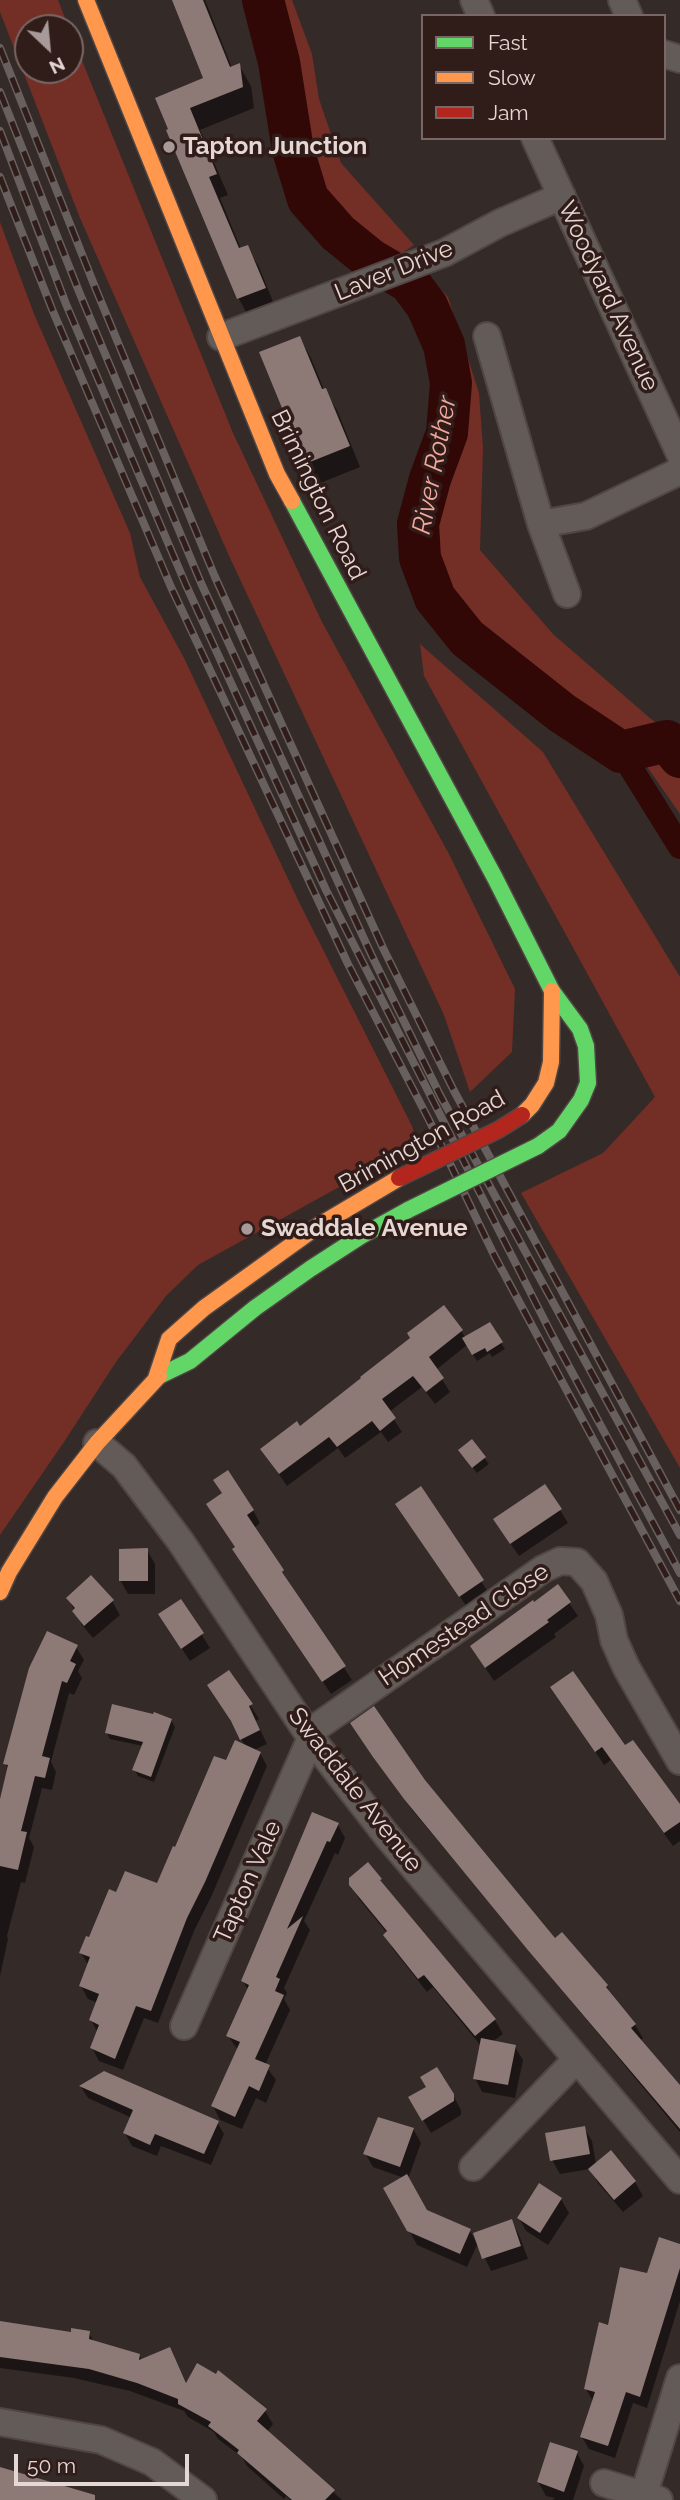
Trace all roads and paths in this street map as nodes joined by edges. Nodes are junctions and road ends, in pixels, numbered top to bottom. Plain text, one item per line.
1 (86, 0) edge
2 (536, 140) edge
3 (562, 196) junction
4 (487, 336) dead end
5 (221, 337) junction
6 (680, 454) edge
7 (680, 471) edge
8 (541, 524) junction
9 (567, 594) dead end
10 (552, 991) junction
11 (156, 1378) junction
12 (97, 1443) junction
13 (0, 1592) edge
14 (309, 1735) junction
15 (680, 1761) edge
16 (184, 2026) dead end
17 (577, 2059) junction
18 (473, 2167) dead end
19 (680, 2180) edge
20 (680, 2378) edge
21 (0, 2422) edge
22 (604, 2483) dead end
23 (652, 2497) edge
24 (204, 2500) edge

1 - 5 main road, Brimington Road
2 - 3 street, Woodyard Avenue
3 - 5 street, Laver Drive
3 - 6 street, Woodyard Avenue
4 - 8 street
5 - 10 main road, Brimington Road
7 - 8 street
8 - 9 street
10 - 11 main road, Brimington Road, bridge
10 - 11 main road, Brimington Road, bridge
11 - 12 main road, Brimington Road
12 - 13 main road, Brimington Road
12 - 14 street, Swaddale Avenue
14 - 15 street, Homestead Close
14 - 16 street, Tapton Vale
14 - 17 street, Swaddale Avenue
17 - 18 street
17 - 19 street, Swaddale Avenue
20 - 23 street
21 - 24 street
22 - 23 street

